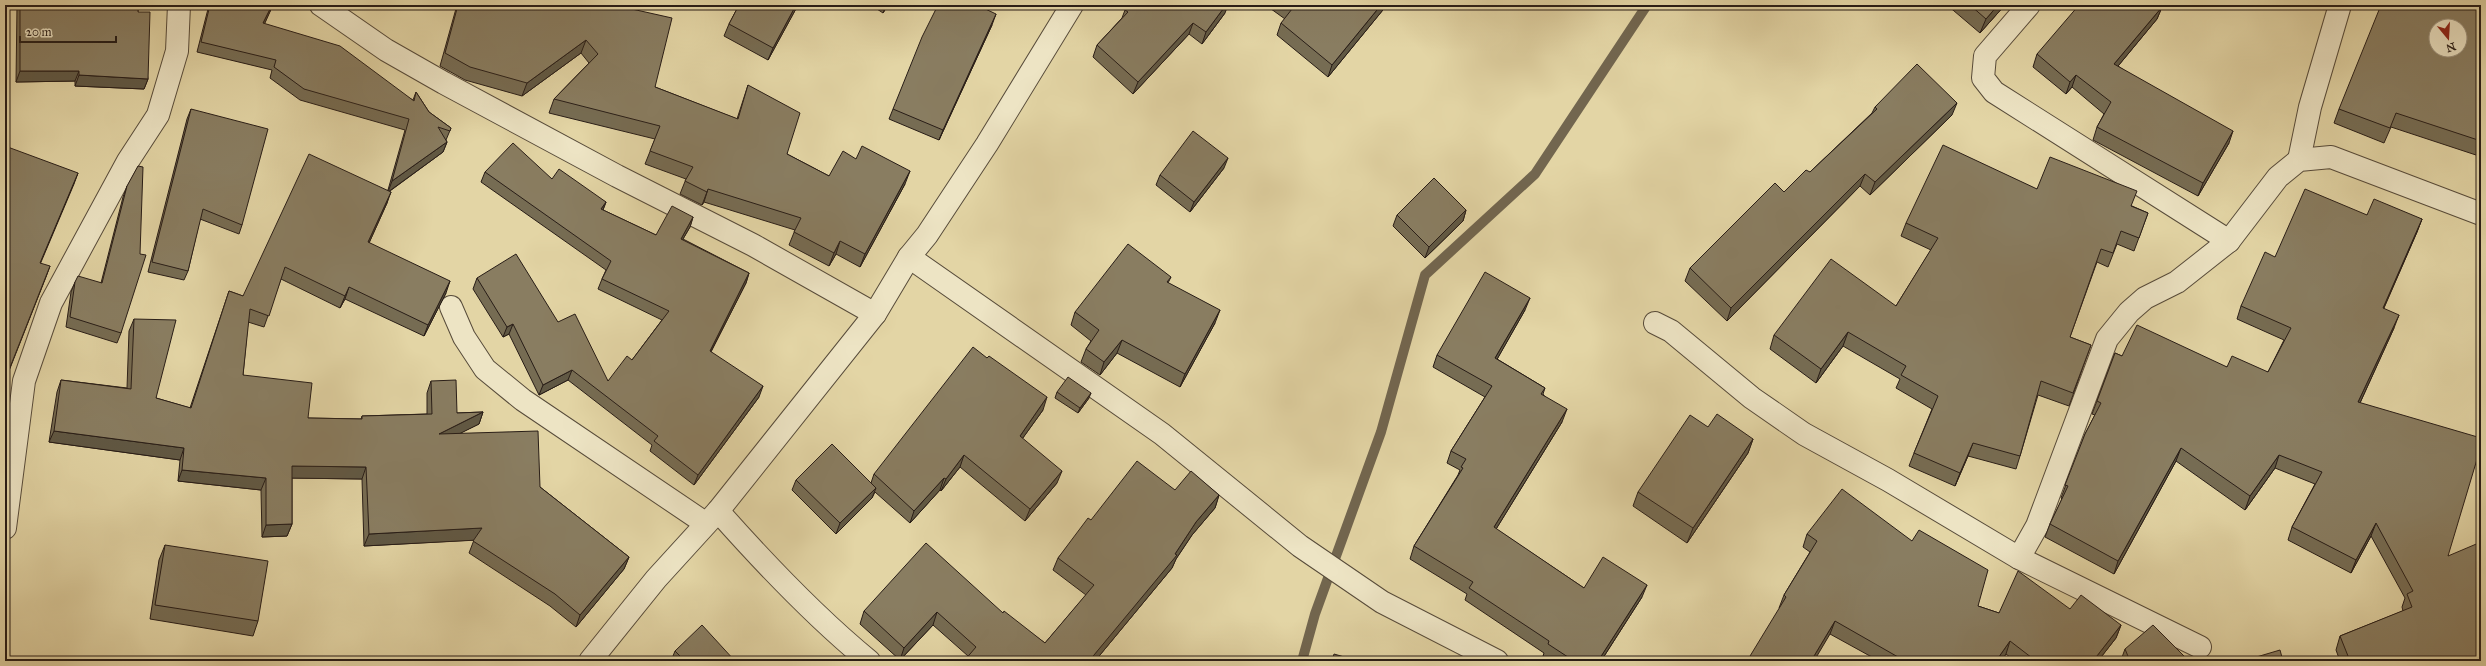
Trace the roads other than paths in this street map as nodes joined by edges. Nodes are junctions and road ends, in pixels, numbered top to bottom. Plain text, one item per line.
1 (179, 5) edge
2 (321, 5) edge
3 (1072, 5) edge
4 (2030, 5) edge
5 (2340, 5) edge
6 (2299, 160) junction
7 (2481, 214) edge
8 (2229, 241) junction
9 (909, 257) junction
10 (451, 307) dead end
11 (875, 314) junction
12 (1655, 323) dead end
13 (711, 517) junction
14 (5, 528) edge
15 (2019, 558) junction
16 (2200, 647) dead end
17 (590, 661) edge
18 (869, 661) edge
19 (1497, 661) edge

1 - 14 street
2 - 11 street
3 - 9 street
4 - 8 street
5 - 6 street
6 - 7 street
6 - 8 street
8 - 15 street
9 - 11 street
9 - 19 street
10 - 13 street
11 - 13 street
12 - 15 street
13 - 17 street
13 - 18 street
15 - 16 street

